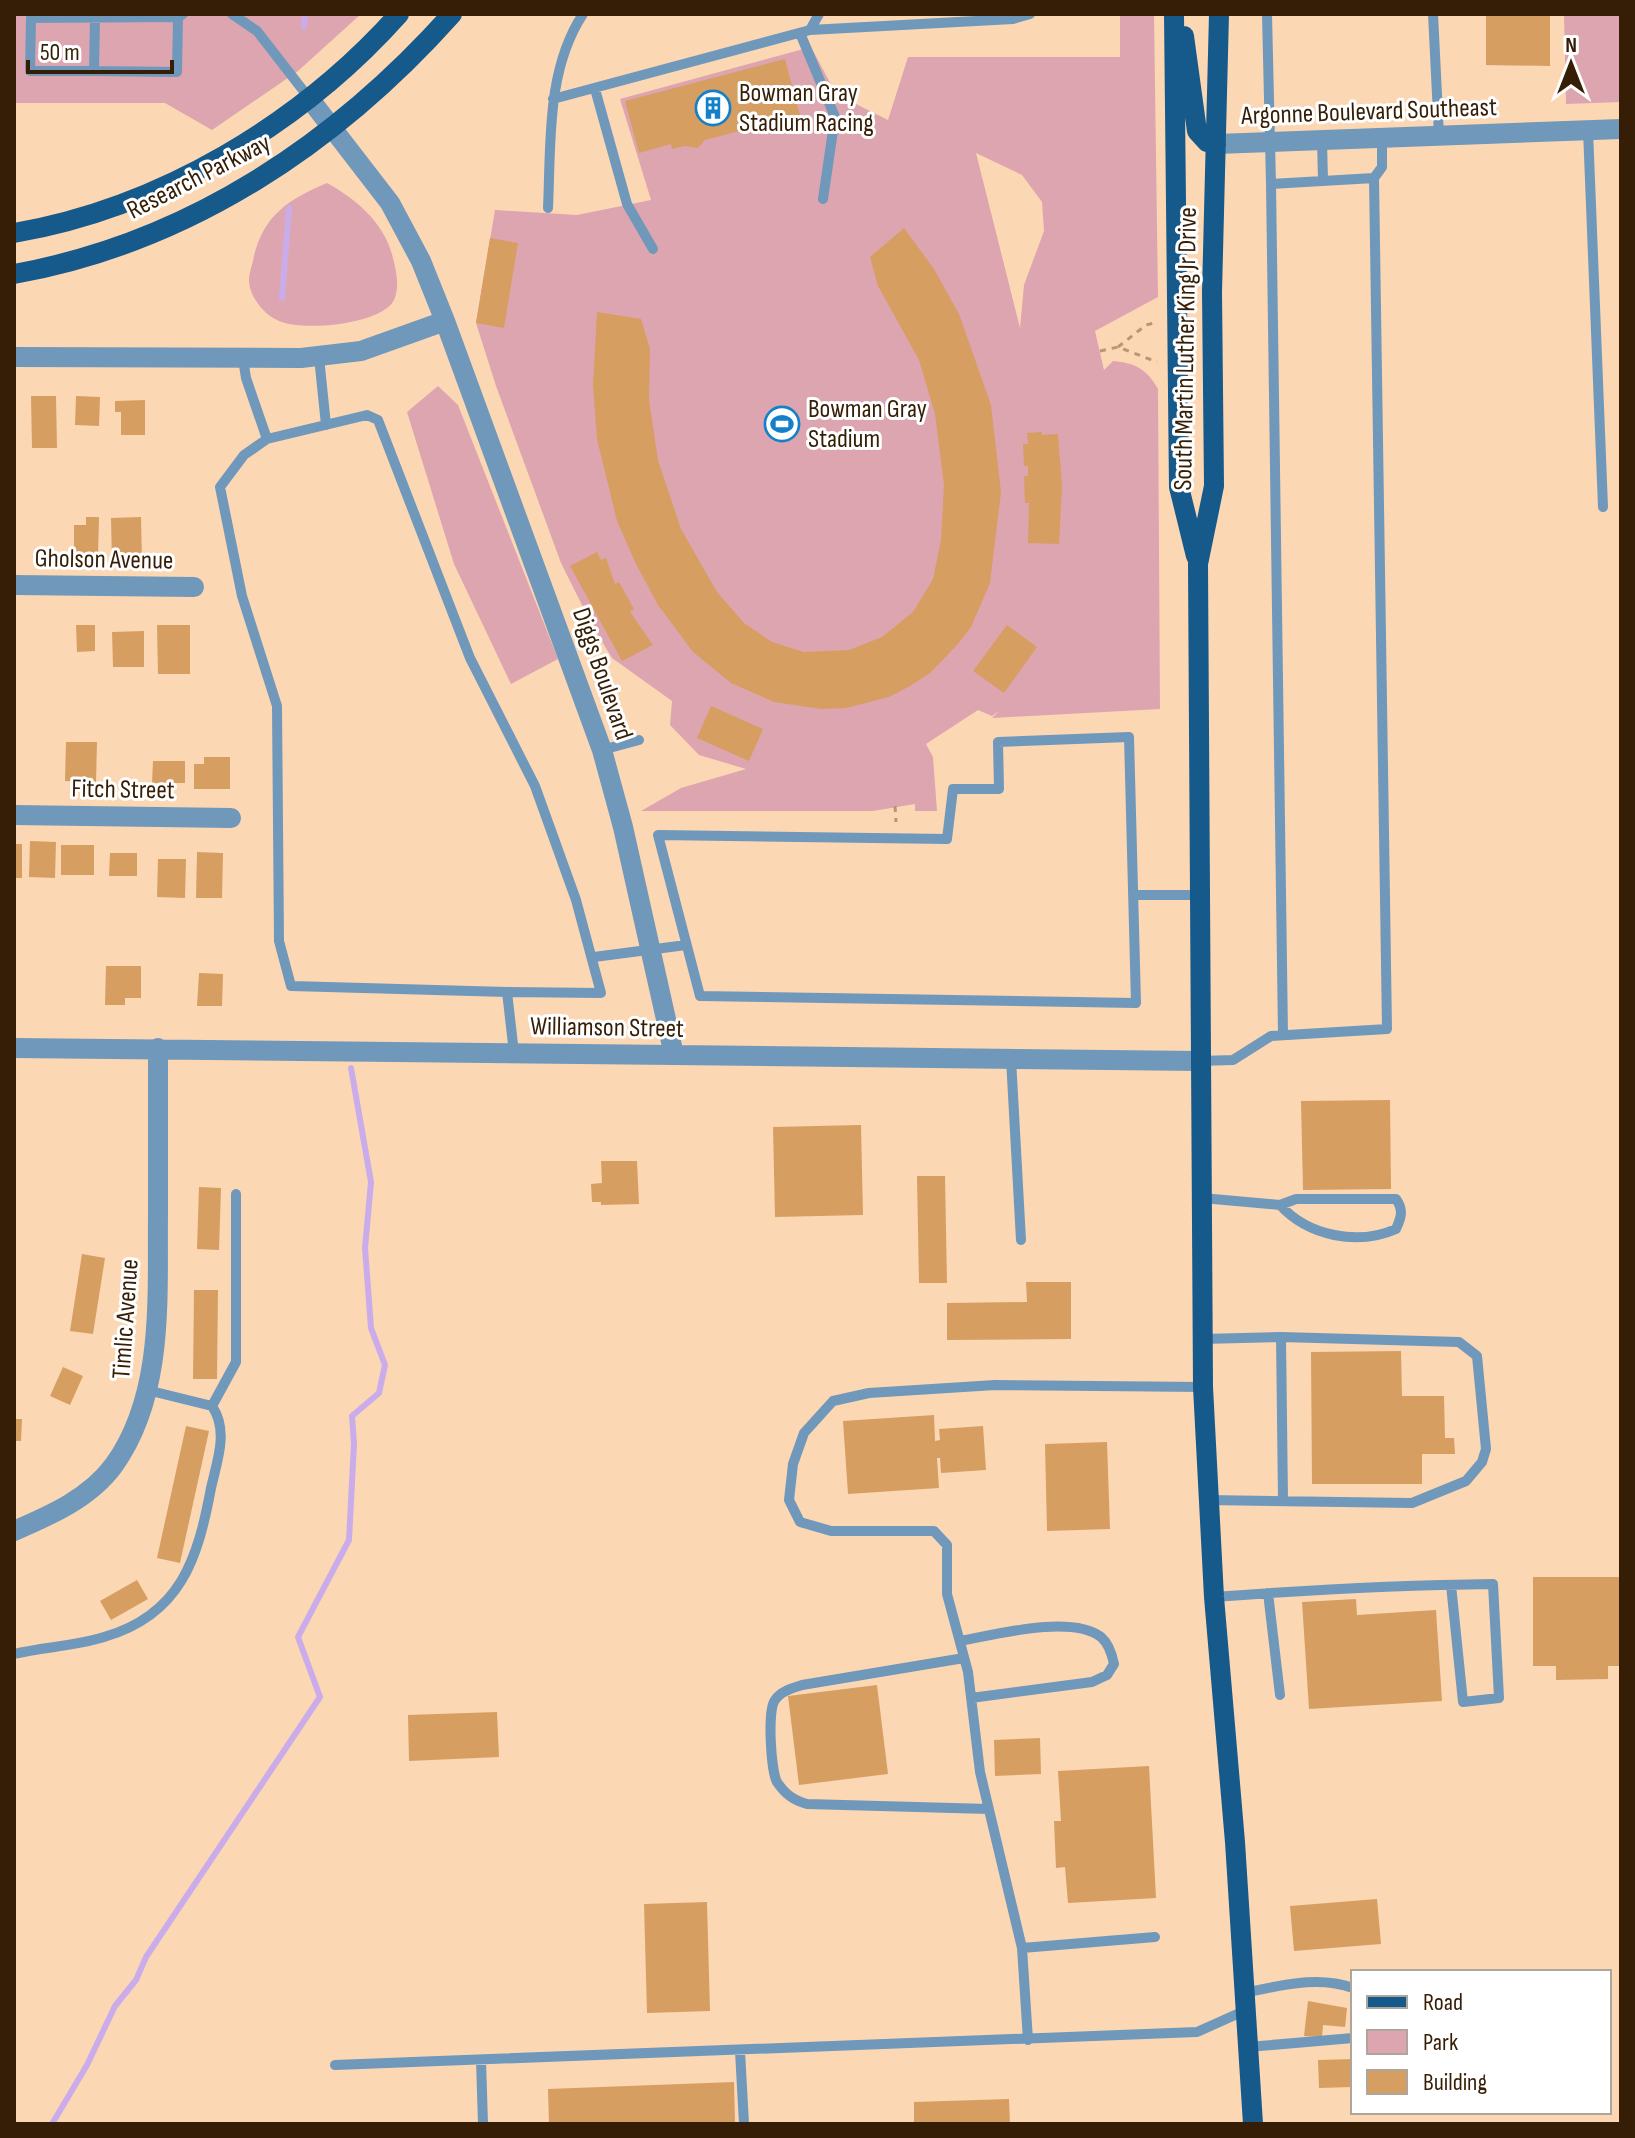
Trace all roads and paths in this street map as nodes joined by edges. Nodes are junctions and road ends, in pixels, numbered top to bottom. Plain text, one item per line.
1 (232, 14) edge
2 (399, 14) edge
3 (452, 14) edge
4 (583, 14) edge
5 (819, 14) edge
6 (1030, 14) edge
7 (1174, 14) edge
8 (1181, 14) edge
9 (1219, 14) edge
10 (1267, 14) edge
11 (1433, 14) edge
12 (180, 16) edge
13 (95, 19) junction
14 (805, 32) junction
15 (94, 71) junction
16 (595, 89) junction
17 (309, 98) junction
18 (553, 99) junction
19 (334, 129) junction
20 (1621, 129) edge
21 (1588, 130) junction
22 (1439, 135) junction
23 (1382, 138) junction
24 (1322, 140) junction
25 (1270, 142) junction
26 (1216, 144) junction
27 (1374, 178) junction
28 (1323, 181) junction
29 (1271, 184) junction
30 (823, 199) dead end
31 (548, 208) dead end
32 (14, 233) edge
33 (653, 249) dead end
34 (14, 274) edge
35 (445, 321) junction
36 (1161, 322) dead end
37 (1118, 347) junction
38 (1100, 351) dead end
39 (14, 357) edge
40 (319, 357) junction
41 (243, 359) junction
42 (1162, 363) dead end
43 (326, 425) junction
44 (267, 439) junction
45 (1603, 507) dead end
46 (1198, 564) junction
47 (14, 585) edge
48 (194, 587) dead end
49 (639, 740) dead end
50 (602, 750) junction
51 (14, 815) edge
52 (231, 818) dead end
53 (1133, 895) junction
54 (1199, 895) junction
55 (686, 945) junction
56 (650, 947) junction
57 (594, 957) junction
58 (507, 992) junction
59 (1283, 1035) junction
60 (14, 1048) edge
61 (158, 1048) junction
62 (514, 1053) junction
63 (674, 1055) junction
64 (1011, 1059) junction
65 (1199, 1061) junction
66 (236, 1194) dead end
67 (1202, 1198) junction
68 (1280, 1205) junction
69 (1021, 1240) dead end
70 (1281, 1337) junction
71 (1202, 1339) junction
72 (1203, 1387) junction
73 (147, 1390) junction
74 (212, 1406) junction
75 (1207, 1500) junction
76 (1283, 1500) junction
77 (14, 1531) edge
78 (1451, 1585) junction
79 (1268, 1593) junction
80 (1214, 1597) junction
81 (960, 1641) junction
82 (14, 1654) edge
83 (964, 1658) junction
84 (1280, 1695) dead end
85 (971, 1698) junction
86 (989, 1809) junction
87 (1155, 1937) dead end
88 (1022, 1948) junction
89 (1351, 1987) edge
90 (1244, 2002) junction
91 (1351, 2038) edge
92 (1028, 2040) junction
93 (1247, 2047) junction
94 (740, 2051) junction
95 (481, 2060) junction
96 (335, 2065) dead end
97 (483, 2124) edge
98 (744, 2124) edge
99 (1253, 2124) edge

1 - 17 lane
2 - 17 main road, Research Parkway
3 - 19 main road, Research Parkway
4 - 18 lane
5 - 14 lane
6 - 14 lane
7 - 46 main road, South Martin Luther King Jr Drive
8 - 26 main road
9 - 26 main road, South Martin Luther King Jr Drive
10 - 25 lane
11 - 22 lane
12 - 13 lane
12 - 15 lane
13 - 15 lane
13 - 15 lane
14 - 16 lane
14 - 30 lane
16 - 18 lane
16 - 33 lane
17 - 19 street, Diggs Boulevard
17 - 32 main road, Research Parkway
18 - 31 lane
19 - 34 main road, Research Parkway
19 - 35 street, Diggs Boulevard
20 - 21 street, Argonne Boulevard Southeast
21 - 22 street, Argonne Boulevard Southeast
21 - 45 lane
22 - 23 street, Argonne Boulevard Southeast
23 - 24 street, Argonne Boulevard Southeast
23 - 27 lane
24 - 25 street, Argonne Boulevard Southeast
24 - 28 lane
25 - 26 street, Argonne Boulevard Southeast
25 - 29 lane
26 - 46 main road, South Martin Luther King Jr Drive
27 - 28 lane
27 - 59 lane
28 - 29 lane
29 - 59 lane
35 - 40 street
35 - 50 street, Diggs Boulevard
36 - 37 path
37 - 38 path
37 - 42 path
39 - 41 street
40 - 41 street
40 - 43 lane
41 - 44 lane
43 - 44 lane
43 - 57 lane
44 - 58 lane
46 - 54 main road
47 - 48 street, Gholson Avenue
49 - 50 lane
50 - 56 street, Diggs Boulevard
51 - 52 street, Fitch Street
53 - 54 lane
53 - 55 lane
53 - 55 lane
54 - 65 main road
55 - 56 lane
56 - 57 lane
56 - 63 street, Diggs Boulevard
57 - 58 lane
58 - 62 lane
59 - 65 lane
60 - 61 street, Williamson Street
61 - 62 street, Williamson Street
61 - 73 street, Timlic Avenue
62 - 63 street, Williamson Street
63 - 64 street, Williamson Street
64 - 65 street, Williamson Street
64 - 69 lane
65 - 67 main road
66 - 74 lane
67 - 68 lane
67 - 71 main road
68 - 68 lane
70 - 71 lane
70 - 76 lane
70 - 76 lane
71 - 72 main road
72 - 75 main road
72 - 81 lane
73 - 74 lane
73 - 77 street, Timlic Avenue
74 - 82 lane
75 - 76 lane
75 - 80 main road
78 - 78 lane
78 - 79 lane
79 - 80 lane
79 - 84 lane
80 - 90 main road
81 - 83 lane
81 - 85 lane
83 - 85 lane
83 - 86 lane
85 - 86 lane
86 - 88 lane
87 - 88 lane
88 - 92 lane
89 - 90 lane
90 - 92 lane
90 - 93 main road
91 - 93 lane
92 - 94 lane
93 - 99 main road
94 - 95 lane
94 - 98 lane
95 - 96 lane
95 - 97 lane

